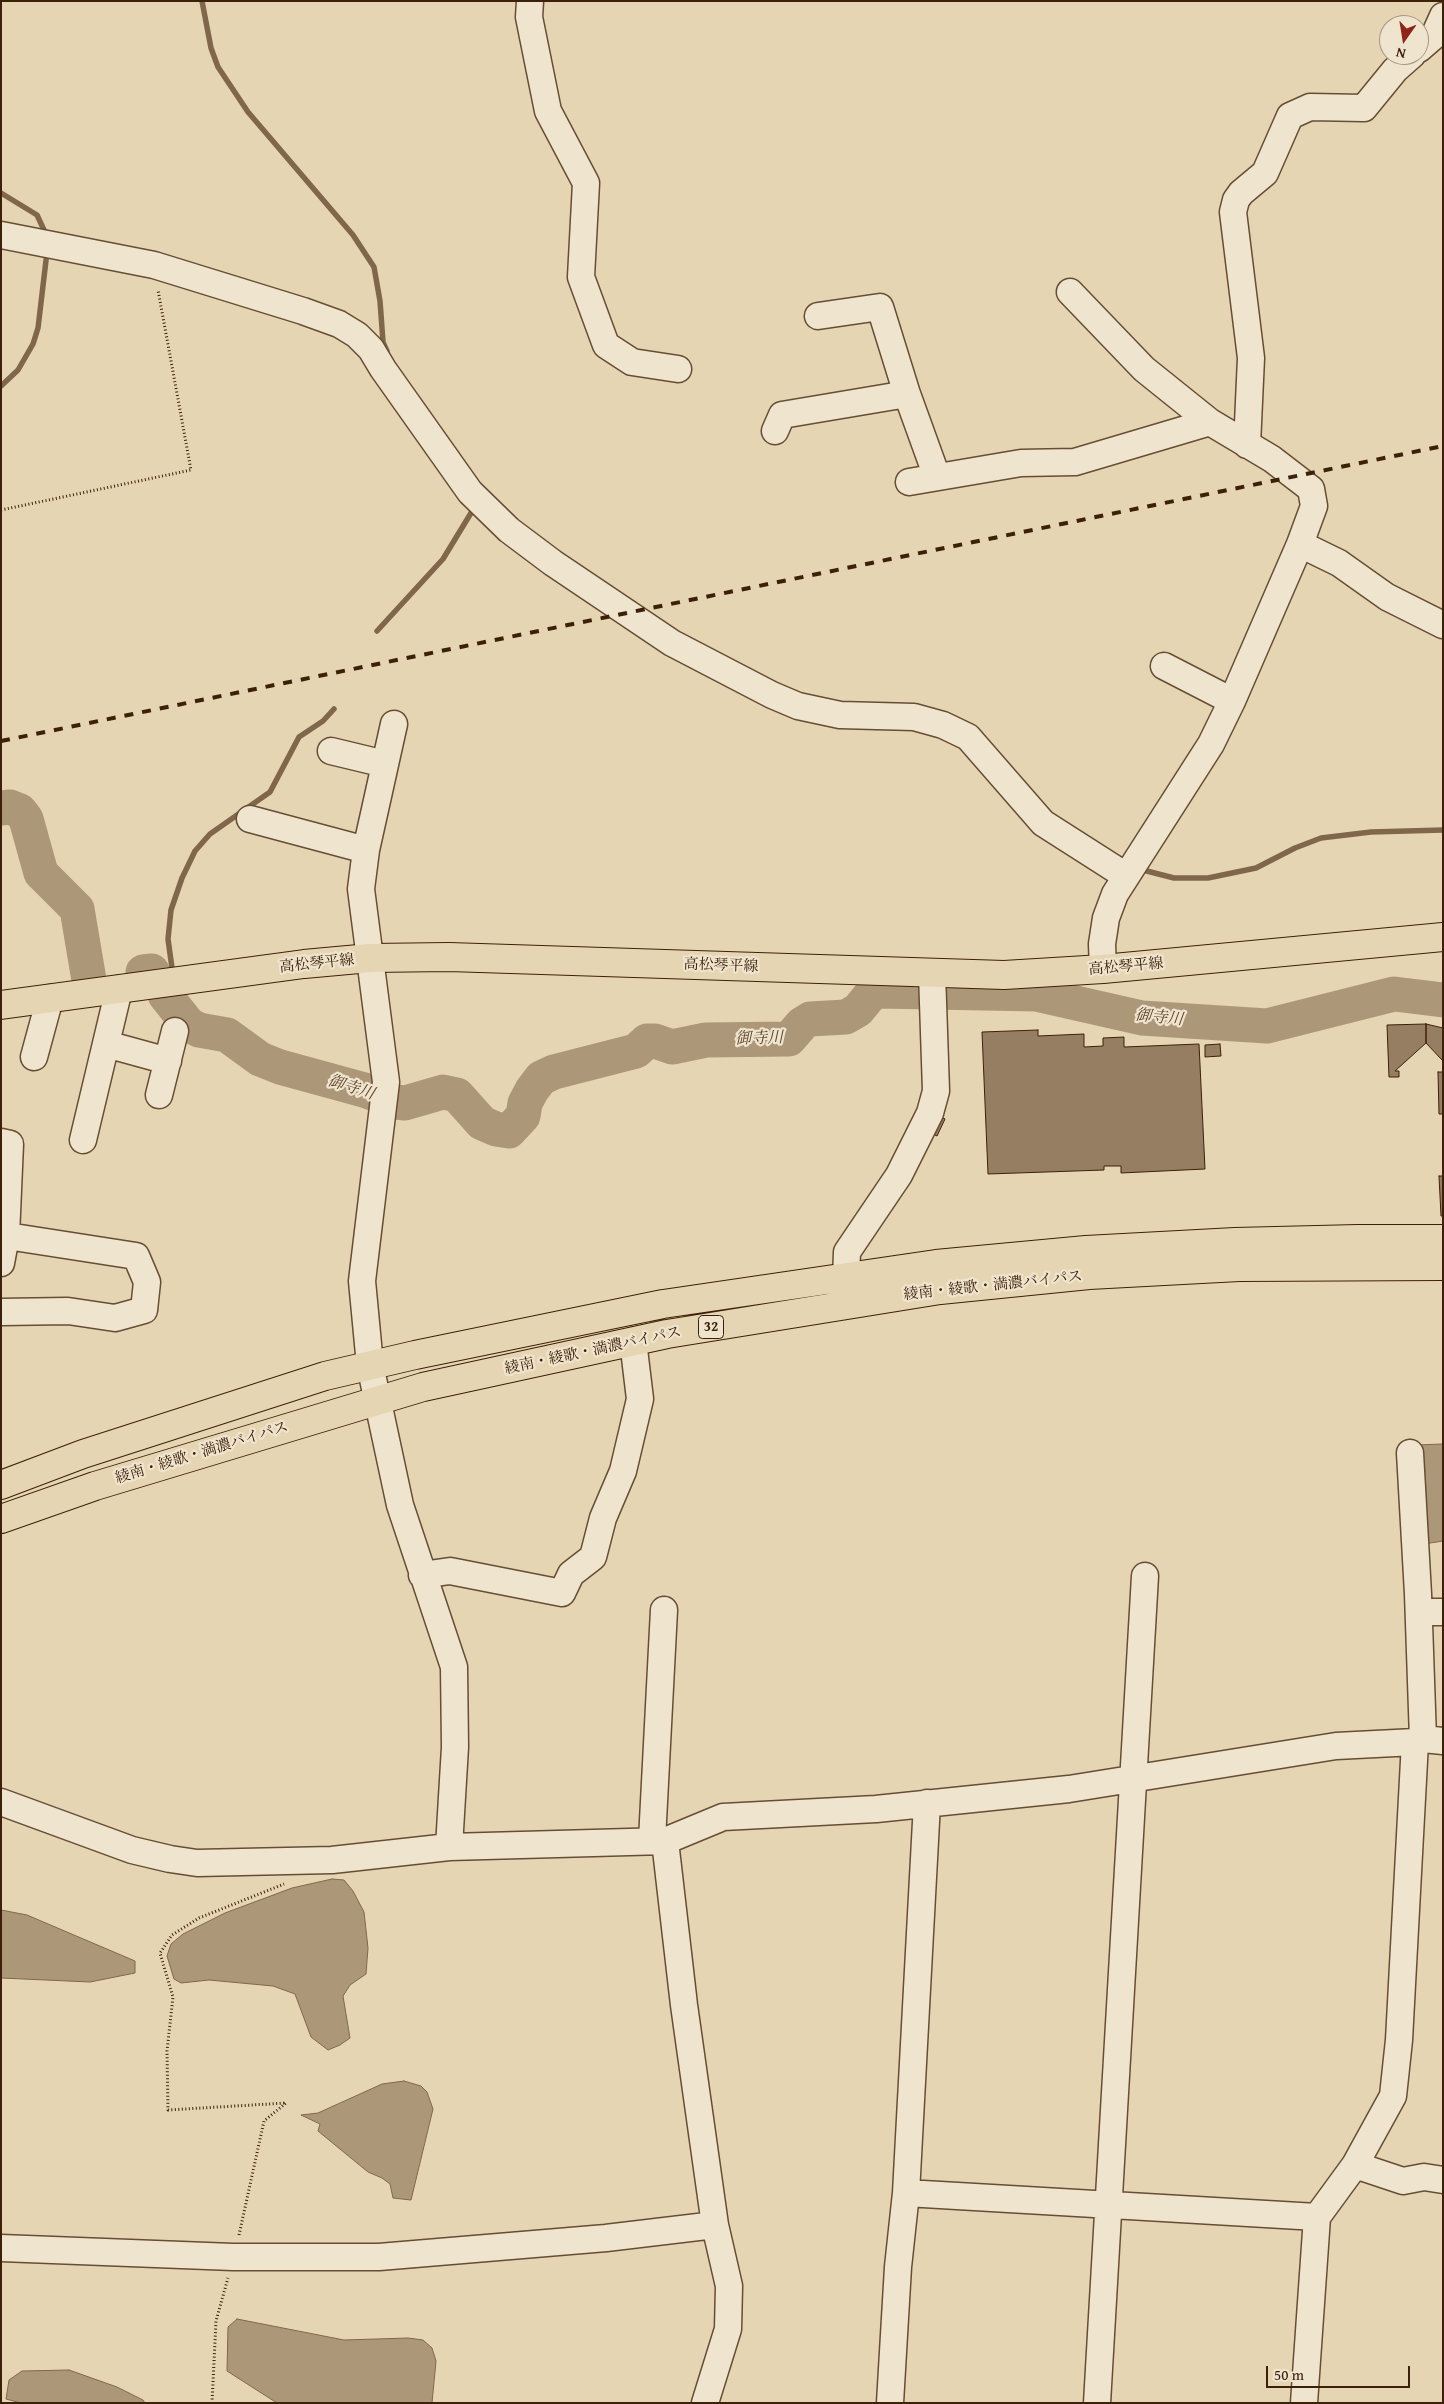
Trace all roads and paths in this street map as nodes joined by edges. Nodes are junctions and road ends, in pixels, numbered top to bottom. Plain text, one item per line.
1 (530, 1) edge
2 (1443, 16) edge
3 (1429, 40) edge
4 (1401, 65) edge
5 (1, 236) edge
6 (154, 265) junction
7 (1070, 292) dead end
8 (818, 316) dead end
9 (678, 368) dead end
10 (907, 394) junction
11 (1210, 422) junction
12 (775, 431) dead end
13 (1247, 445) junction
14 (937, 478) junction
15 (909, 482) dead end
16 (1, 510) edge
17 (1300, 544) junction
18 (1443, 625) edge
19 (1164, 666) dead end
20 (1232, 701) junction
21 (394, 724) dead end
22 (331, 751) dead end
23 (385, 764) junction
24 (250, 820) dead end
25 (366, 850) junction
26 (1131, 869) junction
27 (1443, 937) edge
28 (370, 958) junction
29 (1103, 969) junction
30 (933, 985) junction
31 (118, 989) junction
32 (50, 998) junction
33 (1, 1005) edge
34 (175, 1030) dead end
35 (106, 1044) junction
36 (34, 1057) dead end
37 (168, 1061) junction
38 (159, 1095) dead end
39 (83, 1140) dead end
40 (1, 1142) edge
41 (4, 1236) edge
42 (1443, 1239) edge
43 (1, 1263) edge
44 (1443, 1266) edge
45 (846, 1278) junction
46 (1, 1312) edge
47 (632, 1341) junction
48 (370, 1365) junction
49 (377, 1400) junction
50 (1410, 1453) dead end
51 (1, 1485) edge
52 (1, 1519) edge
53 (422, 1575) junction
54 (1145, 1576) dead end
55 (664, 1610) dead end
56 (1427, 1741) edge
57 (1132, 1780) junction
58 (1, 1802) edge
59 (927, 1803) junction
60 (658, 1840) junction
61 (449, 1847) junction
62 (286, 1884) dead end
63 (1355, 2165) junction
64 (1443, 2180) edge
65 (906, 2193) junction
66 (1108, 2206) junction
67 (1317, 2217) junction
68 (715, 2225) junction
69 (1, 2248) edge
70 (233, 2257) junction
71 (212, 2403) edge
72 (704, 2403) edge
73 (890, 2403) edge
74 (1097, 2403) edge
75 (1304, 2403) edge

1 - 9 street
2 - 3 street
4 - 13 street
5 - 6 street
6 - 16 path
6 - 26 street
7 - 11 street
8 - 10 street
10 - 12 street
10 - 14 street
11 - 13 street
11 - 14 street
13 - 17 street
14 - 15 street
17 - 18 street
17 - 20 street
19 - 20 street
20 - 26 street
21 - 23 street
22 - 23 street
23 - 25 street
24 - 25 street
25 - 28 street
26 - 29 street
27 - 29 main road, 高松琴平線
28 - 30 main road, 高松琴平線
28 - 31 main road, 高松琴平線
28 - 48 street
29 - 30 main road, 高松琴平線
30 - 45 street
31 - 32 main road, 高松琴平線
31 - 35 street
32 - 33 main road, 高松琴平線
32 - 36 street
34 - 37 street
35 - 37 street
35 - 39 street
37 - 38 street
40 - 41 street
41 - 43 street
41 - 46 street
42 - 45 main road, 綾南・綾歌・満濃バイパス / 32
44 - 47 main road, 綾南・綾歌・満濃バイパス / 32
45 - 48 main road, 綾南・綾歌・満濃バイパス / 32
47 - 49 main road, 綾南・綾歌・満濃バイパス / 32
47 - 53 street
48 - 49 street
48 - 51 main road, 綾南・綾歌・満濃バイパス / 32
49 - 52 main road, 綾南・綾歌・満濃バイパス / 32
49 - 53 street
50 - 56 street
53 - 61 street
54 - 57 street
55 - 60 street
56 - 57 street
56 - 63 street
57 - 59 street
57 - 66 street
58 - 61 street
59 - 60 street
59 - 65 street
60 - 61 street
60 - 68 street
62 - 70 path
63 - 64 street
63 - 67 street
65 - 66 street
65 - 73 street
66 - 67 street
66 - 74 street
67 - 75 street
68 - 70 street
68 - 72 street
69 - 70 street
70 - 71 path

